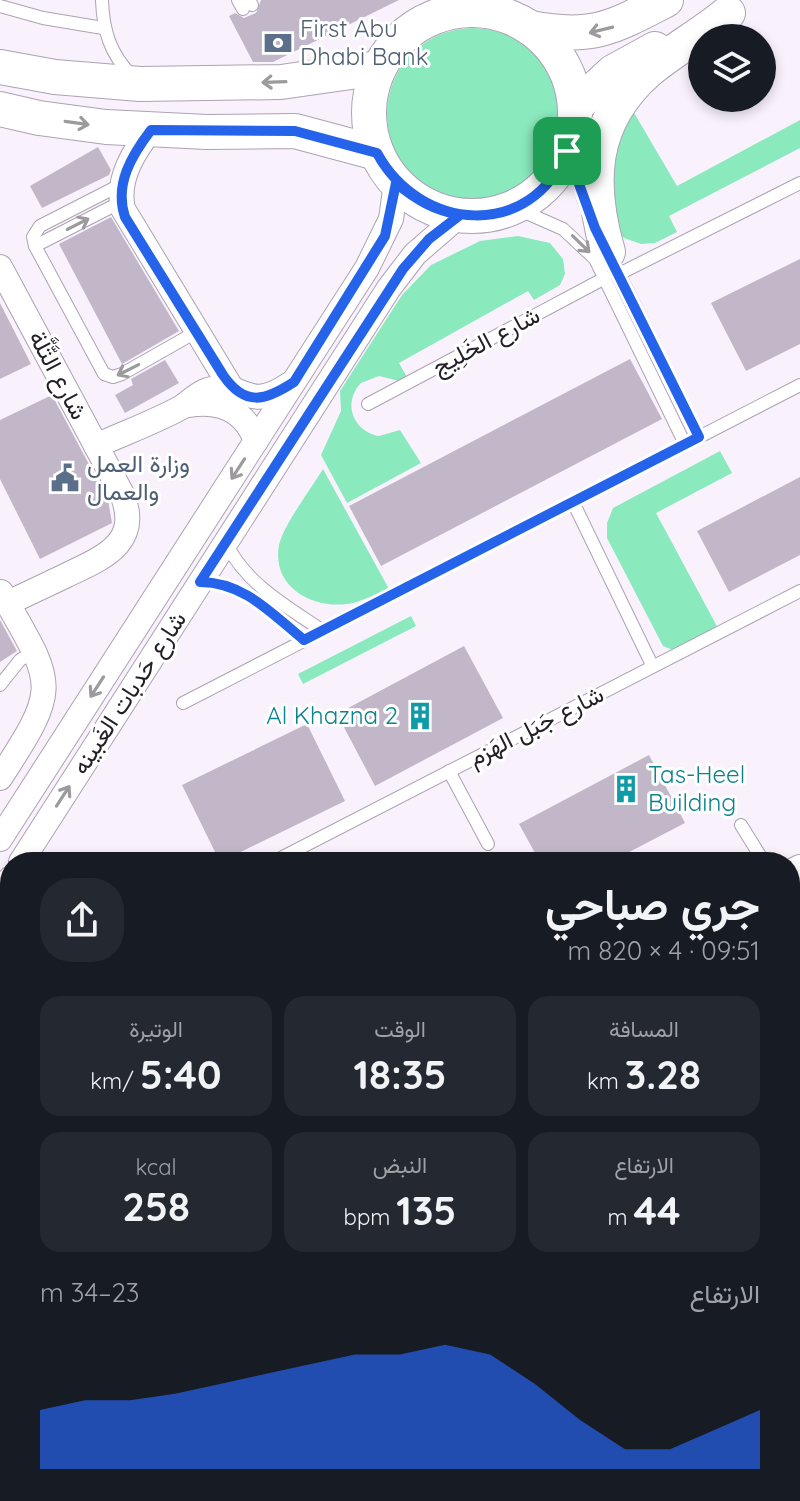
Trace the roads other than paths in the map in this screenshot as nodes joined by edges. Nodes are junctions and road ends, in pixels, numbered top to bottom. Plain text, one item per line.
1 (102, 0) edge
2 (666, 0) edge
3 (0, 6) edge
4 (740, 6) edge
5 (103, 28) junction
6 (530, 28) junction
7 (0, 67) edge
8 (379, 68) junction
9 (140, 84) junction
10 (575, 107) junction
11 (0, 109) edge
12 (151, 130) junction
13 (567, 151) junction
14 (377, 153) junction
15 (396, 183) junction
16 (800, 183) edge
17 (122, 193) junction
18 (513, 207) junction
19 (460, 215) junction
20 (35, 246) junction
21 (0, 267) edge
22 (611, 268) junction
23 (196, 332) junction
24 (294, 382) junction
25 (800, 385) edge
26 (232, 389) junction
27 (368, 404) dead end
28 (183, 406) junction
29 (699, 437) junction
30 (256, 441) junction
31 (685, 444) junction
32 (96, 446) junction
33 (573, 502) junction
34 (226, 542) junction
35 (200, 582) junction
36 (800, 591) edge
37 (4, 596) edge
38 (323, 631) junction
39 (304, 640) junction
40 (36, 650) junction
41 (652, 665) junction
42 (0, 685) edge
43 (183, 703) dead end
44 (449, 771) junction
45 (0, 776) edge
46 (741, 825) dead end
47 (0, 839) edge
48 (488, 844) dead end
49 (27, 852) edge
50 (292, 852) edge
51 (758, 852) edge

1 - 5 lane
2 -> 6 street
3 - 5 lane
4 - 10 street
4 - 22 street
5 - 9 lane
6 - 8 street
6 - 10 street
7 - 9 street
8 -> 9 street
8 - 14 street
10 - 13 street
11 -> 12 street
12 - 14 street
12 - 17 street
13 - 18 street
13 - 22 lane
14 - 15 street
15 - 19 street
15 - 24 street, شارع حَدبات الغَبينه
16 - 22 lane, شارع الخَلِيج
20 -> 17 lane
17 - 20 lane
17 - 23 street
18 - 19 street
18 -> 22 lane
19 - 34 street, شارع حَدبات الغَبينه
23 -> 20 lane
21 - 32 street, شارع التَّلَّة
22 - 27 lane, شارع الخَلِيج
22 - 29 lane
22 - 31 lane
23 - 26 street
24 - 26 street
24 - 30 street, شارع حَدبات الغَبينه
25 - 29 lane
26 - 28 street
28 - 30 street
28 - 32 street
29 - 31 lane
30 -> 47 street, شارع حَدبات الغَبينه
31 - 33 lane
32 - 37 street, شارع التَّلَّة
33 - 38 lane
33 - 41 lane
34 - 35 street, شارع حَدبات الغَبينه
34 - 38 lane
35 - 39 lane
49 -> 35 street, شارع حَدبات الغَبينه
36 - 41 lane, شارع جَبَل الهَزم
37 - 40 street
38 - 39 lane
39 - 43 lane
40 - 42 lane
40 - 45 street
41 - 44 lane, شارع جَبَل الهَزم
44 - 48 lane
44 - 50 lane, شارع جَبَل الهَزم
46 - 51 lane

